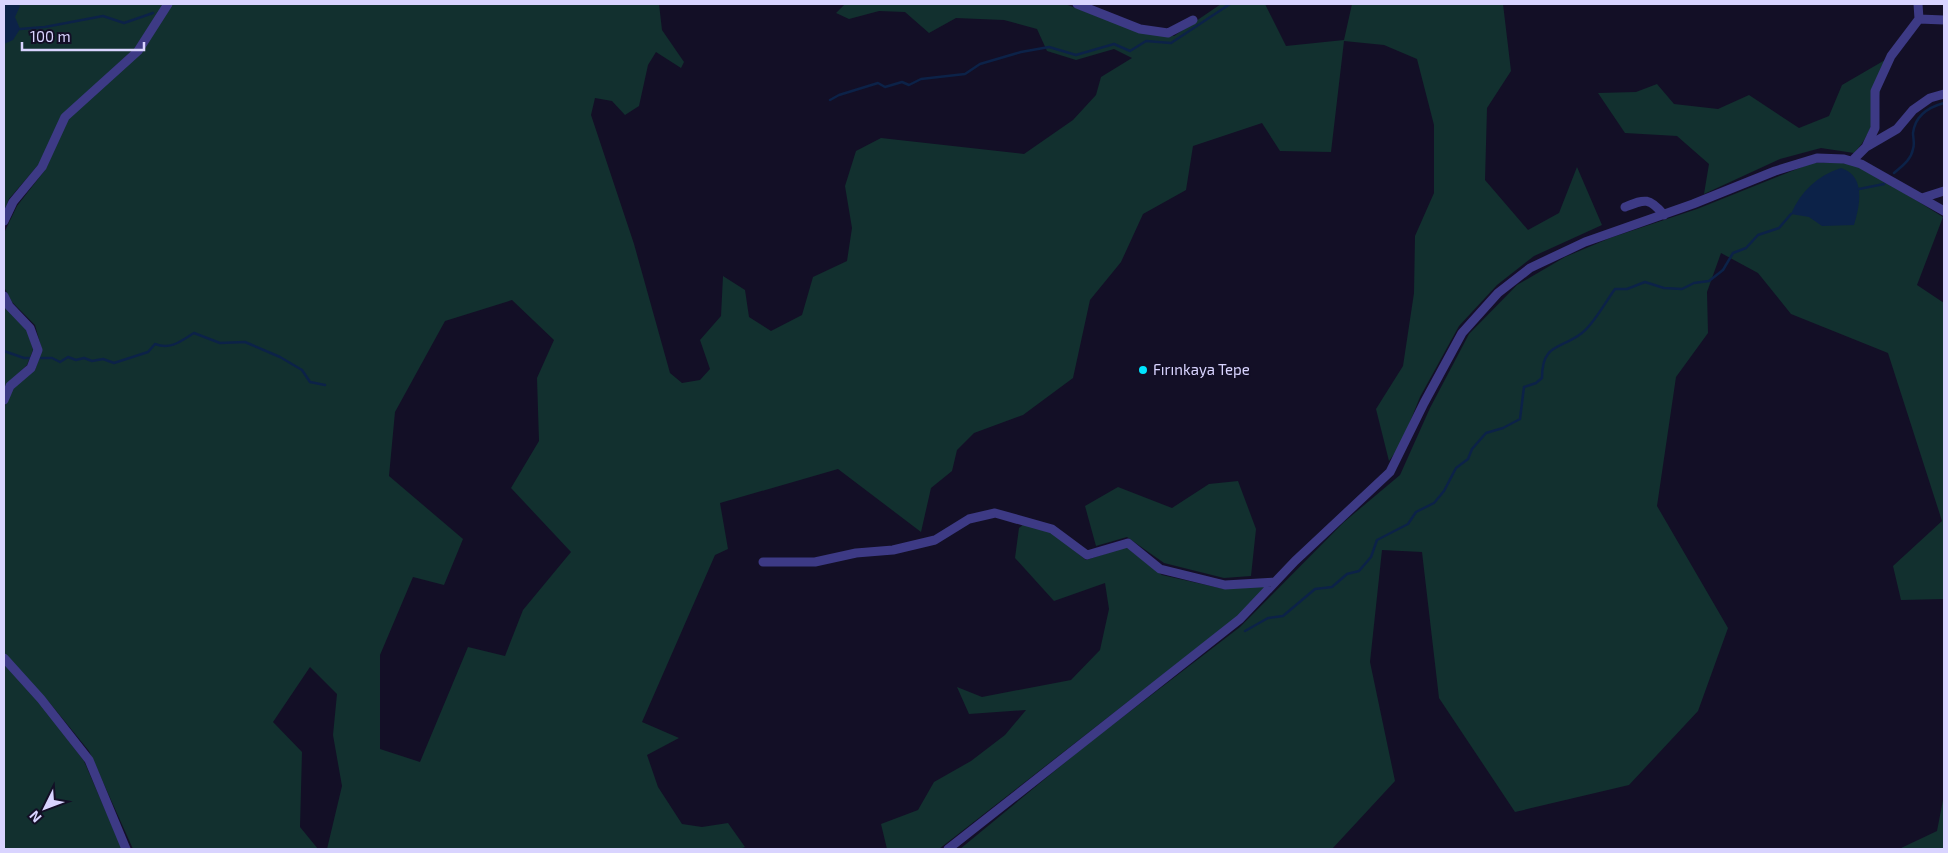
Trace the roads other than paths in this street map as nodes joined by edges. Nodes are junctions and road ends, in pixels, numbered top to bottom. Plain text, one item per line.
1 (168, 4) edge
2 (1077, 4) edge
3 (1918, 4) edge
4 (1920, 19) junction
5 (1193, 20) dead end
6 (1944, 20) edge
7 (1944, 94) edge
8 (1866, 148) junction
9 (1852, 161) junction
10 (1944, 191) edge
11 (1922, 198) junction
12 (1625, 207) dead end
13 (1944, 211) edge
14 (1664, 215) junction
15 (4, 221) edge
16 (4, 296) edge
17 (4, 400) edge
18 (763, 562) dead end
19 (1275, 582) junction
20 (4, 658) edge
21 (126, 849) edge
22 (948, 849) edge

1 - 15 street
2 - 5 street
3 - 4 street
4 - 6 street
4 - 8 street
7 - 8 street
8 - 9 street
9 - 11 street
9 - 14 street
10 - 11 street
11 - 13 street
12 - 14 street
14 - 19 street
16 - 17 street
18 - 19 street
19 - 22 street
20 - 21 street

